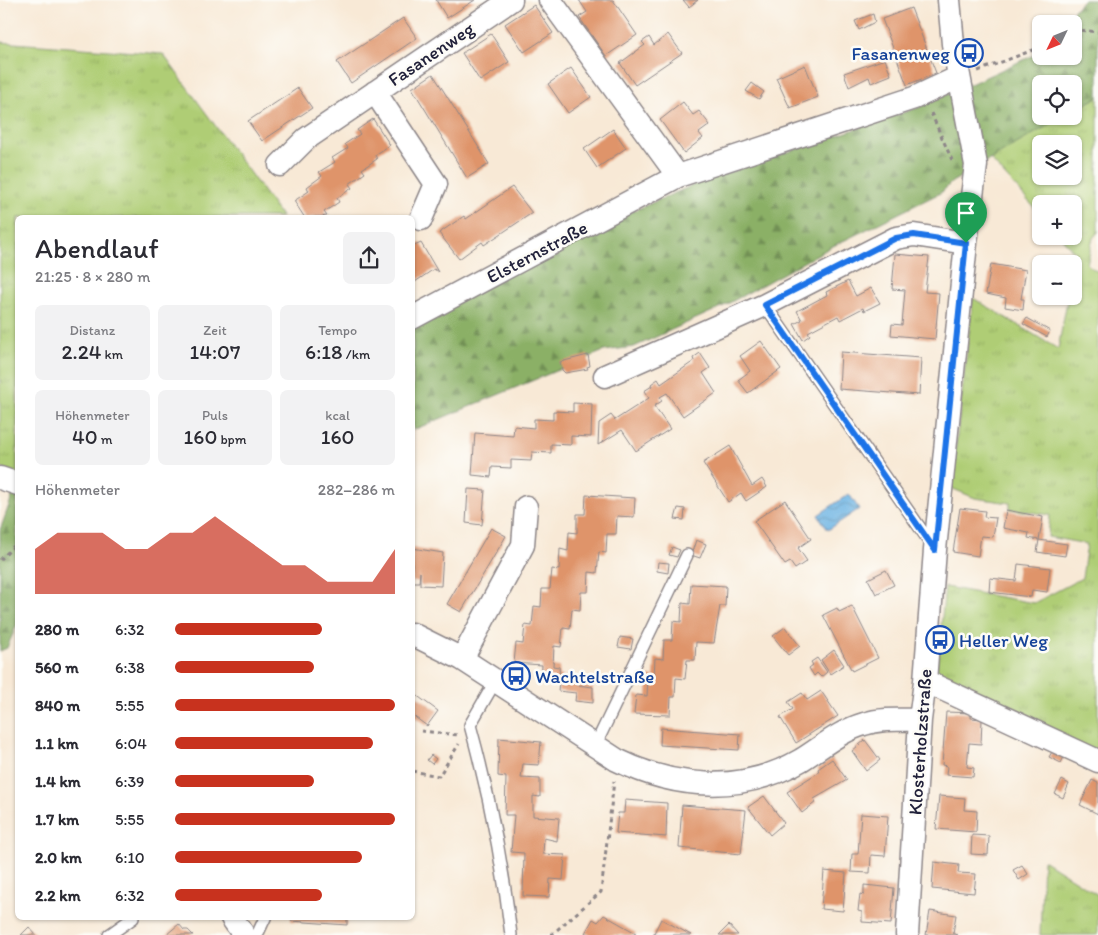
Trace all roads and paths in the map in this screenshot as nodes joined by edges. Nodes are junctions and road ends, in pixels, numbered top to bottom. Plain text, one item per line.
1 (511, 0) edge
2 (550, 0) edge
3 (949, 0) edge
4 (1082, 30) edge
5 (1098, 32) edge
6 (1032, 51) edge
7 (961, 87) junction
8 (375, 92) junction
9 (930, 110) dead end
10 (954, 162) dead end
11 (280, 165) dead end
12 (669, 181) junction
13 (422, 219) dead end
14 (966, 243) junction
15 (765, 305) junction
16 (415, 316) edge
17 (605, 376) dead end
18 (0, 478) edge
19 (15, 483) edge
20 (526, 507) dead end
21 (15, 545) edge
22 (935, 550) junction
23 (687, 555) dead end
24 (0, 560) edge
25 (415, 636) edge
26 (462, 659) junction
27 (496, 680) junction
28 (925, 681) junction
29 (920, 720) junction
30 (421, 731) dead end
31 (595, 746) junction
32 (617, 760) junction
33 (1098, 761) edge
34 (415, 772) edge
35 (130, 920) edge
36 (233, 920) edge
37 (264, 920) edge
38 (110, 935) edge
39 (244, 935) edge
40 (257, 935) edge
41 (511, 935) edge
42 (551, 935) edge
43 (907, 935) edge

1 - 8 street, Fasanenweg
2 - 12 street
3 - 7 street, Klosterholzstraße
4 - 5 path
6 - 7 path
7 - 12 street
7 - 14 street, Klosterholzstraße
8 - 11 street, Fasanenweg
8 - 13 street, Fasanenweg
9 - 10 path
12 - 16 street, Elsternstraße
14 - 15 street
14 - 22 street, Klosterholzstraße
15 - 17 street
15 - 22 lane
18 - 19 street
20 - 26 street
21 - 24 path
22 - 28 street, Klosterholzstraße
23 - 31 lane
25 - 26 street
26 - 27 street
27 - 31 street
27 - 41 lane
28 - 29 street, Klosterholzstraße
28 - 33 street
29 - 32 street
29 - 43 street, Klosterholzstraße
30 - 34 path
31 - 32 street
32 - 42 path
35 - 38 lane
36 - 39 street
37 - 40 lane

